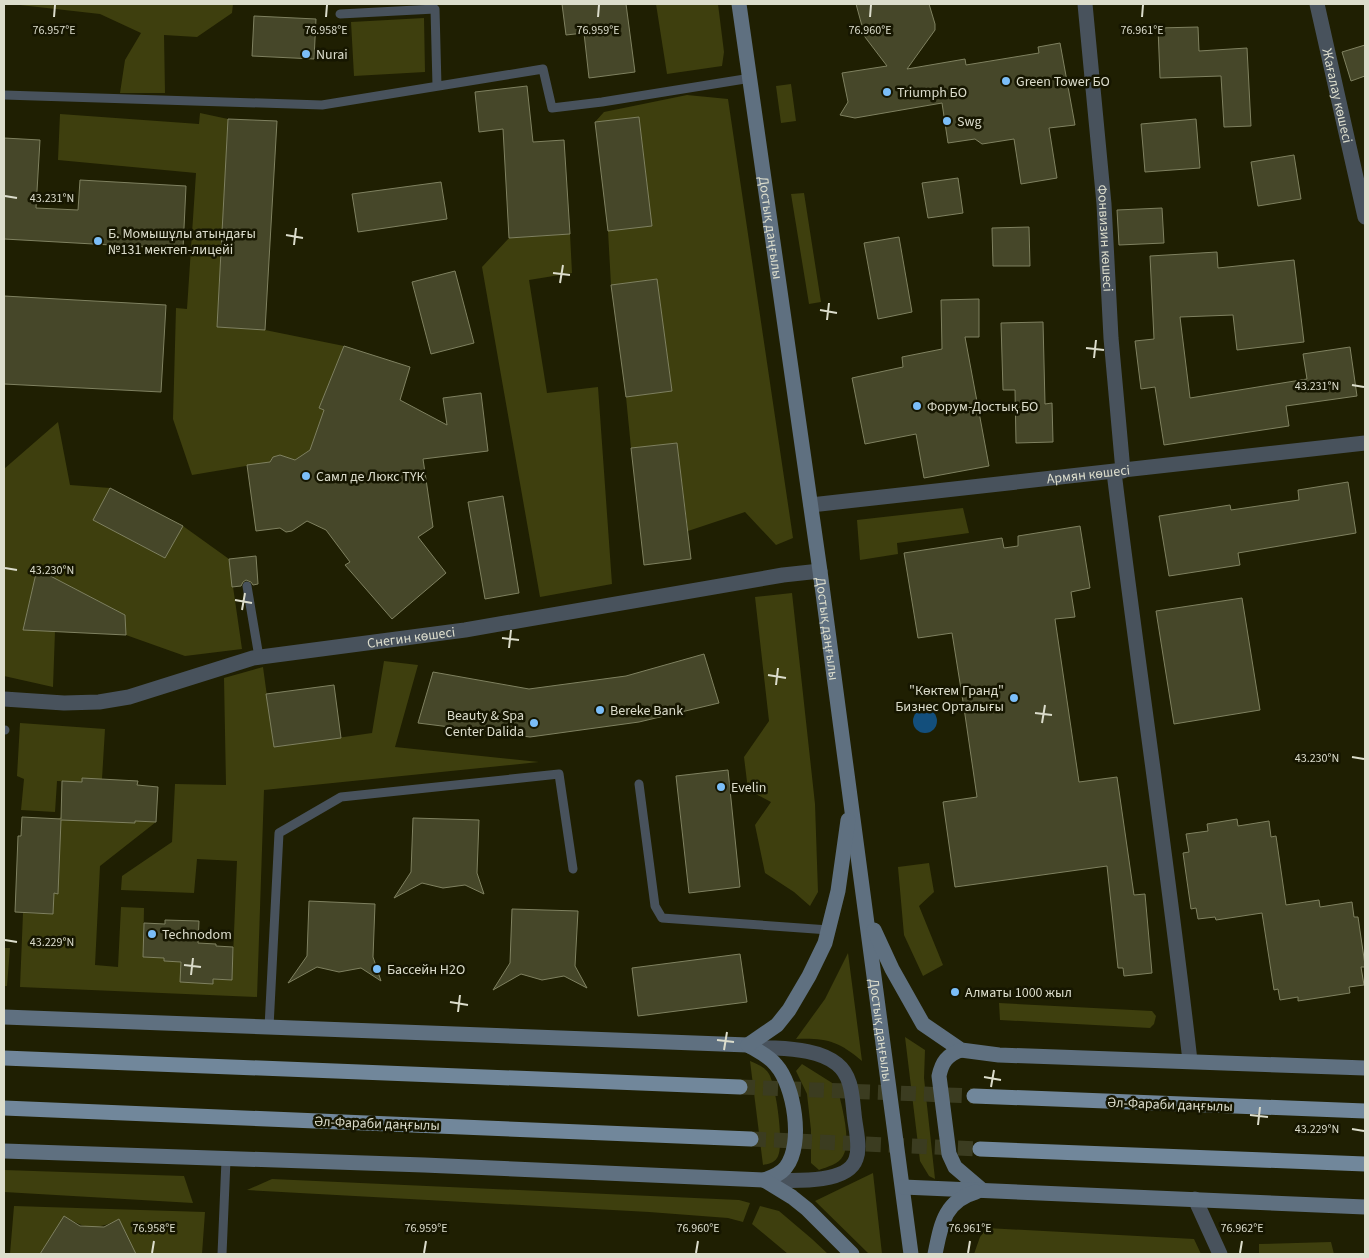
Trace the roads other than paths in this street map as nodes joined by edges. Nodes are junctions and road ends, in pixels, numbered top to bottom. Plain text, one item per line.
1 (739, 4) edge
2 (1085, 4) edge
3 (1317, 4) edge
4 (340, 14) dead end
5 (751, 78) junction
6 (438, 86) junction
7 (4, 95) edge
8 (1365, 217) edge
9 (1365, 443) edge
10 (1119, 472) junction
11 (811, 505) junction
12 (820, 571) junction
13 (247, 586) dead end
14 (258, 657) junction
15 (4, 699) edge
16 (639, 784) dead end
17 (850, 788) junction
18 (573, 869) dead end
19 (867, 915) junction
20 (829, 930) junction
21 (4, 1017) edge
22 (269, 1027) junction
23 (748, 1045) junction
24 (960, 1050) junction
25 (4, 1058) edge
26 (1190, 1061) junction
27 (1365, 1068) edge
28 (740, 1087) tunnel mouth
29 (974, 1096) tunnel mouth
30 (4, 1108) edge
31 (1365, 1111) edge
32 (751, 1139) tunnel mouth
33 (980, 1149) tunnel mouth
34 (4, 1151) edge
35 (226, 1160) junction
36 (1365, 1164) edge
37 (764, 1180) junction
38 (903, 1186) junction
39 (982, 1190) junction
40 (1195, 1199) junction
41 (1365, 1207) edge
42 (222, 1254) edge
43 (852, 1254) edge
44 (911, 1254) edge
45 (935, 1254) edge
46 (1220, 1254) edge

1 - 5 main road, Достық даңғылы
2 - 10 street, Фонвизин көшесі
3 - 8 street, Жағалау көшесі
4 - 6 lane
5 - 6 lane
5 - 11 main road, Достық даңғылы
6 - 7 lane
9 - 10 street, Армян көшесі
10 - 11 street, Армян көшесі
10 - 26 street, Фонвизин көшесі
11 - 12 main road, Достық даңғылы
12 - 14 street, Снегин көшесі
12 - 17 main road, Достық даңғылы
13 - 14 lane
14 - 15 street, Снегин көшесі
16 - 20 lane
17 - 19 main road, Достық даңғылы
17 - 20 main road
18 - 22 lane
19 - 24 main road
19 - 38 main road, Достық даңғылы
20 - 23 main road
21 - 22 main road
22 - 23 main road
23 - 37 main road
23 - 37 street
24 - 26 main road
24 - 39 main road
25 - 28 main road
26 - 27 main road
29 - 31 main road, Әл-Фараби даңғылы
30 - 32 main road, Әл-Фараби даңғылы
33 - 36 main road
34 - 35 main road
35 - 37 main road
35 - 42 lane
37 - 43 main road
38 - 39 main road
38 - 44 main road, Достық даңғылы
39 - 40 main road
39 - 45 main road
40 - 41 main road
40 - 46 street

